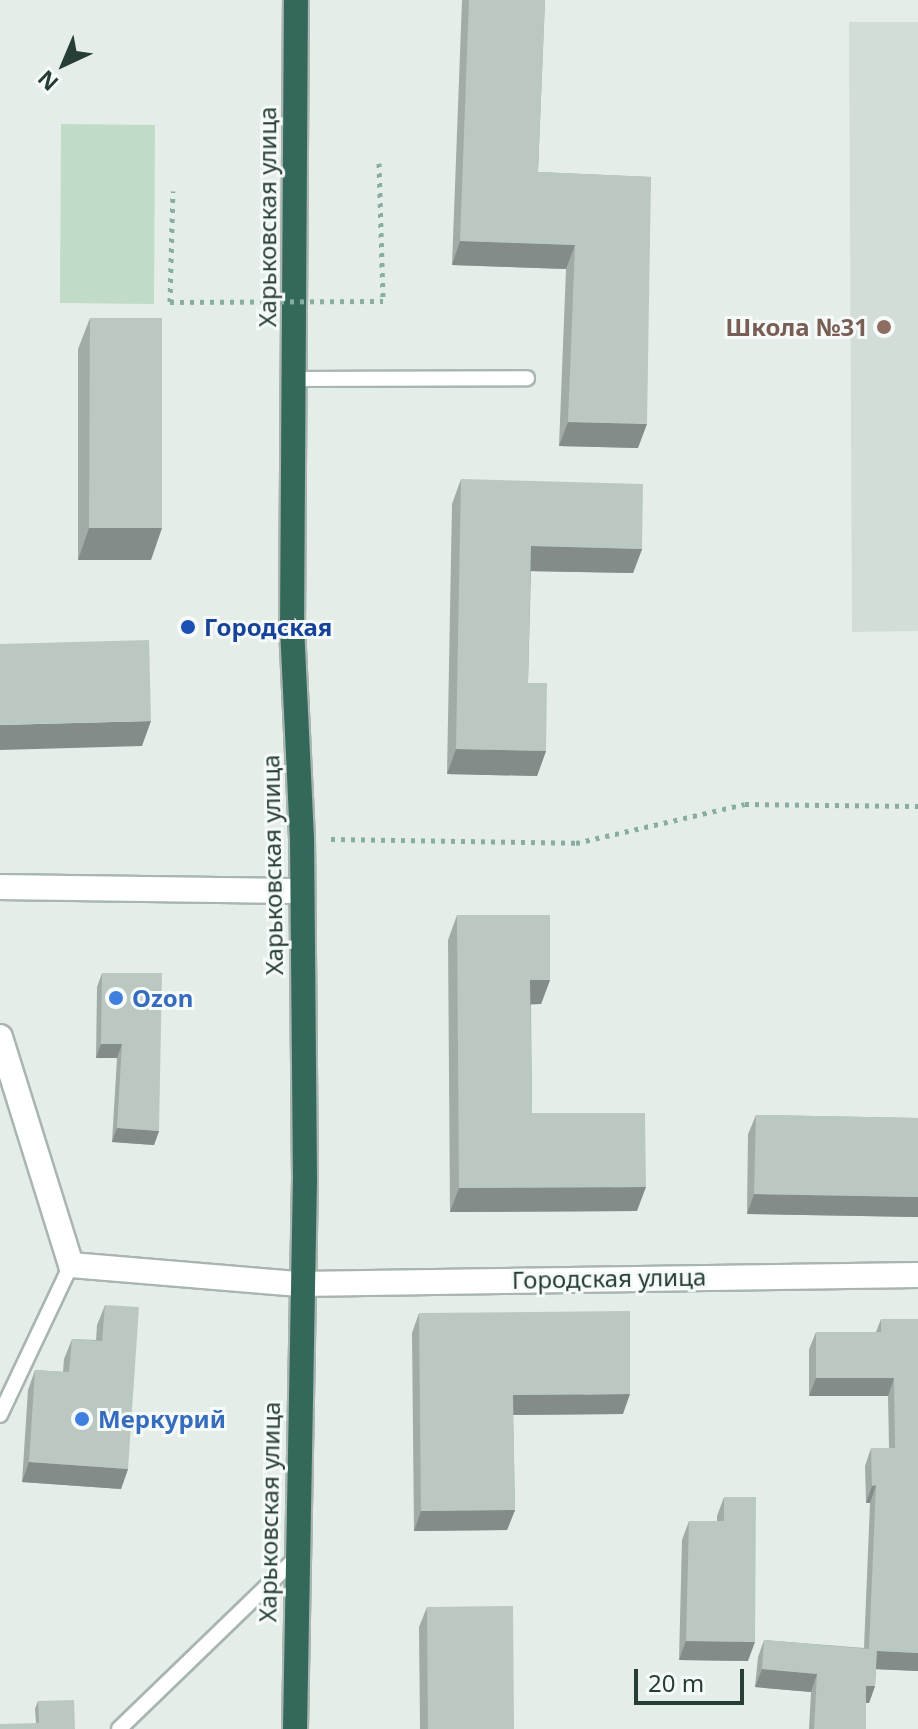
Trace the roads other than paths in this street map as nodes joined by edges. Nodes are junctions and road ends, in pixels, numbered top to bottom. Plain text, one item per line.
1 (296, 0) edge
2 (527, 378) dead end
3 (294, 379) junction
4 (0, 887) edge
5 (300, 891) junction
6 (0, 1037) edge
7 (71, 1265) junction
8 (918, 1275) edge
9 (299, 1284) junction
10 (0, 1415) edge
11 (294, 1560) junction
12 (119, 1729) edge
13 (295, 1729) edge

1 - 3 highway, Харьковская улица
2 - 3 lane
3 - 5 highway, Харьковская улица
4 - 5 street
5 - 9 highway, Харьковская улица
6 - 7 street
7 - 9 street, Городская улица
7 - 10 lane
8 - 9 street, Городская улица
9 - 11 highway, Харьковская улица
11 - 12 lane
11 - 13 highway, Харьковская улица

